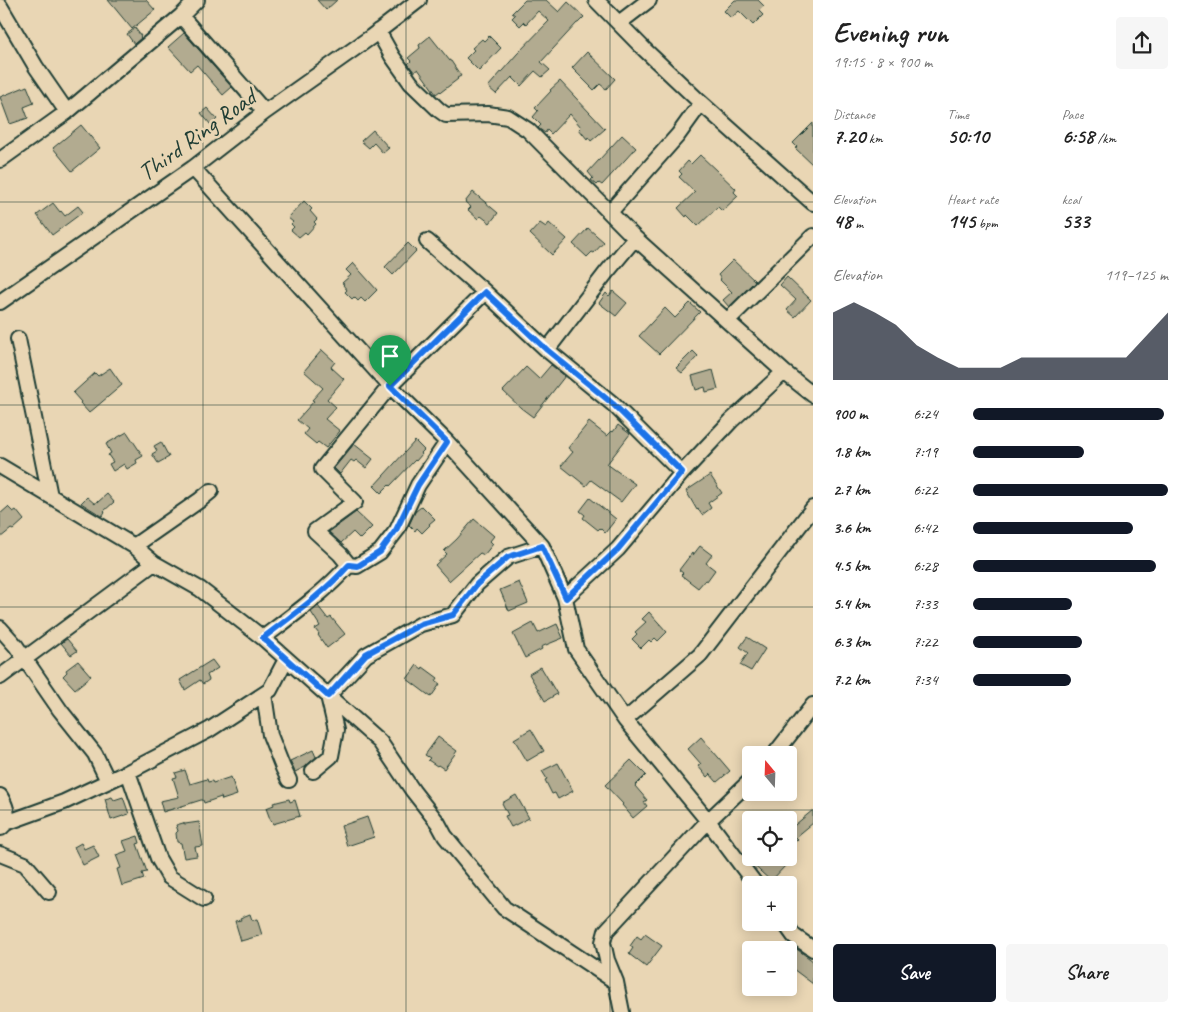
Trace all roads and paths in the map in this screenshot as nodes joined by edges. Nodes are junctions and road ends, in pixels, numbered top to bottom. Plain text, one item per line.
1 (197, 0) edge
2 (419, 0) edge
3 (596, 0) edge
4 (649, 0) edge
5 (0, 6) edge
6 (181, 16) junction
7 (619, 23) junction
8 (378, 32) junction
9 (701, 103) junction
10 (67, 112) junction
11 (265, 112) junction
12 (0, 160) edge
13 (193, 168) junction
14 (813, 204) edge
15 (610, 212) junction
16 (813, 236) edge
17 (635, 238) junction
18 (427, 241) dead end
19 (485, 292) junction
20 (0, 302) edge
21 (728, 320) junction
22 (18, 340) dead end
23 (547, 350) junction
24 (784, 372) junction
25 (390, 386) junction
26 (813, 395) edge
27 (447, 442) junction
28 (0, 466) edge
29 (682, 472) junction
30 (211, 491) dead end
31 (50, 496) junction
32 (813, 508) edge
33 (134, 546) junction
34 (542, 546) junction
35 (154, 563) junction
36 (349, 565) junction
37 (566, 598) junction
38 (0, 628) edge
39 (263, 638) junction
40 (24, 659) junction
41 (288, 661) junction
42 (0, 677) edge
43 (264, 694) junction
44 (328, 696) junction
45 (813, 705) edge
46 (625, 720) junction
47 (781, 746) edge
48 (313, 771) dead end
49 (128, 772) junction
50 (289, 780) dead end
51 (108, 781) junction
52 (742, 789) edge
53 (0, 796) edge
54 (708, 821) junction
55 (3, 826) edge
56 (0, 854) edge
57 (749, 876) edge
58 (50, 892) dead end
59 (204, 899) dead end
60 (790, 931) edge
61 (813, 949) edge
62 (616, 982) junction
63 (622, 1012) edge

1 - 6 street
2 - 8 street, Third Ring Road
3 - 7 street
4 - 7 street
5 - 10 street
6 - 10 street
6 - 11 street
7 - 9 street
8 - 11 street, Third Ring Road
8 - 15 street
9 - 14 street
9 - 15 street
10 - 12 street
11 - 13 street, Third Ring Road
13 - 20 street, Third Ring Road
13 - 25 street
15 - 17 street
16 - 21 street
17 - 21 street
17 - 23 street
18 - 19 street
19 - 23 street
19 - 25 street
21 - 24 street
22 - 31 street
23 - 29 street
24 - 26 street
24 - 29 street
25 - 27 street
25 - 36 street
27 - 34 street
27 - 36 street
28 - 31 street
29 - 37 street
30 - 33 street
31 - 33 street
32 - 46 street
33 - 35 street
34 - 37 street
34 - 44 street
35 - 39 street
35 - 40 street
36 - 39 street
37 - 46 street
38 - 40 street
39 - 41 street
40 - 42 street
40 - 51 street
41 - 43 street
41 - 44 street
43 - 49 street
43 - 50 street
44 - 48 street
44 - 62 street
45 - 47 street
46 - 54 street
49 - 51 street
49 - 59 street
51 - 55 street
52 - 54 street
53 - 55 street
54 - 57 street
54 - 62 street
56 - 58 street
60 - 61 street
62 - 63 street

